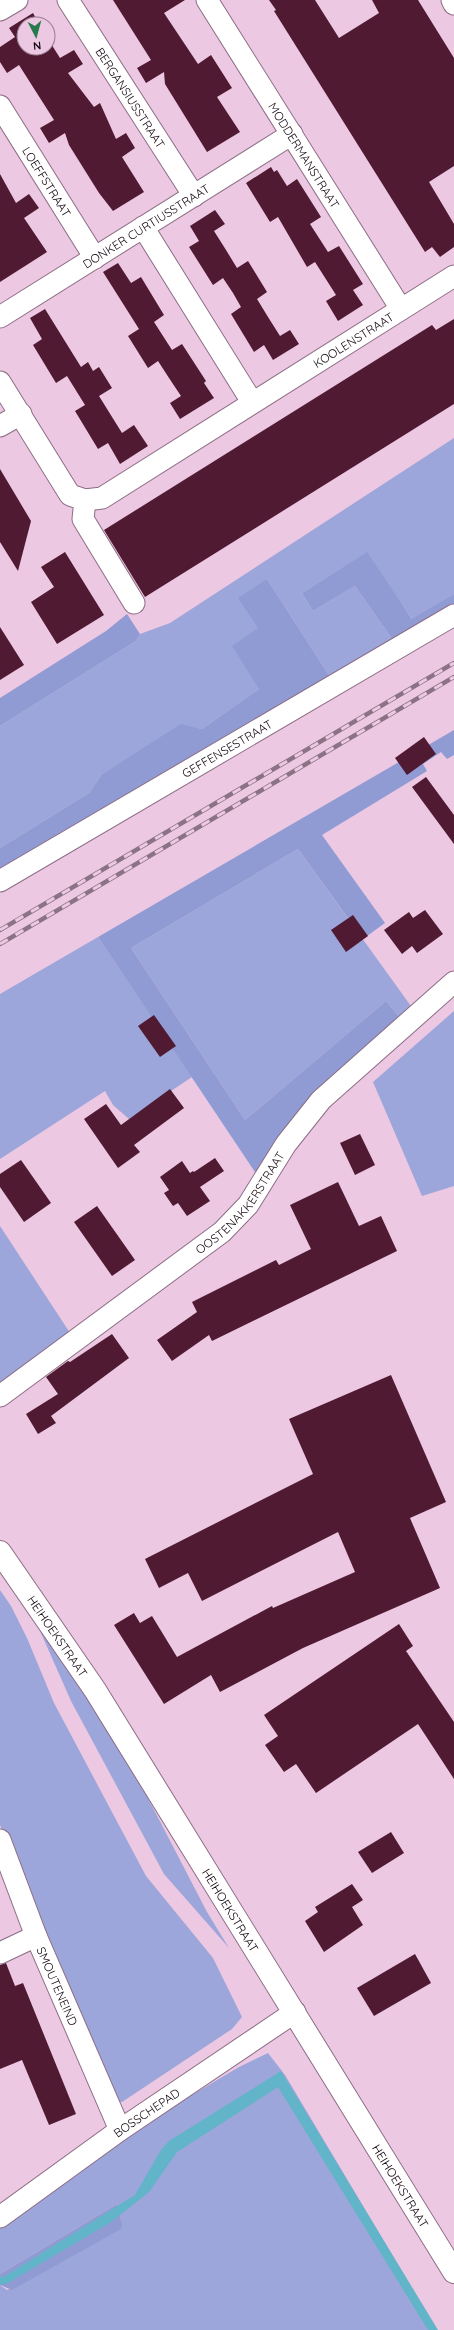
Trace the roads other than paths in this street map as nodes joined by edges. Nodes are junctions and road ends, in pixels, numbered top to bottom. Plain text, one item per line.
1 (16, 0) edge
2 (68, 0) edge
3 (207, 0) edge
4 (452, 0) edge
5 (454, 4) edge
6 (0, 10) edge
7 (0, 106) edge
8 (292, 134) junction
9 (194, 196) junction
10 (143, 227) junction
11 (94, 258) junction
12 (454, 276) edge
13 (401, 309) junction
14 (0, 317) edge
15 (0, 382) edge
16 (252, 402) junction
17 (21, 414) junction
18 (0, 426) edge
19 (85, 500) junction
20 (134, 603) dead end
21 (454, 615) edge
22 (0, 881) edge
23 (454, 982) edge
24 (0, 1396) edge
25 (0, 1552) edge
26 (0, 1840) edge
27 (36, 1936) junction
28 (0, 1953) edge
29 (295, 2012) junction
30 (120, 2130) junction
31 (0, 2217) edge
32 (454, 2272) edge

1 - 6 street
2 - 9 street, BERGANSIUSSTRAAT
3 - 8 street, MODDERMANSTRAAT
4 - 5 street
7 - 11 street, LOEFFSTRAAT
8 - 9 street, DONKER CURTIUSSTRAAT
8 - 13 street, MODDERMANSTRAAT
9 - 10 street, DONKER CURTIUSSTRAAT
10 - 11 street, DONKER CURTIUSSTRAAT
10 - 16 street
11 - 14 street, DONKER CURTIUSSTRAAT
12 - 13 street, KOOLENSTRAAT
13 - 16 street, KOOLENSTRAAT
15 - 17 street
16 - 19 street, KOOLENSTRAAT
17 - 18 street
17 - 19 street
19 - 20 street
21 - 22 street, GEFFENSESTRAAT
23 - 24 street, OOSTENAKKERSTRAAT
25 - 29 street, HEIHOEKSTRAAT
26 - 27 street, SMOUTENEIND
27 - 28 street
27 - 30 street, SMOUTENEIND
29 - 30 street, BOSSCHEPAD
29 - 32 street, HEIHOEKSTRAAT
30 - 31 street, BOSSCHEPAD

